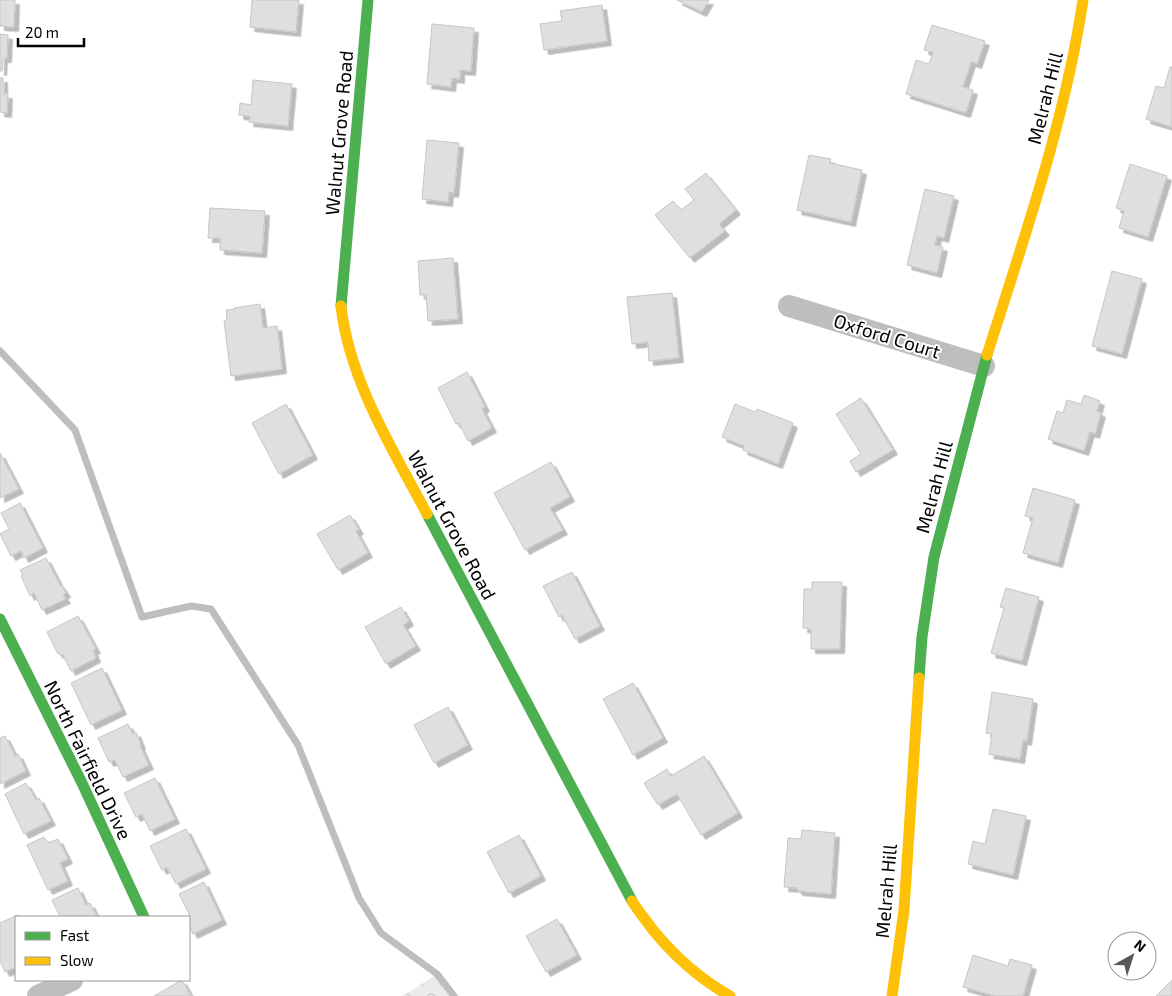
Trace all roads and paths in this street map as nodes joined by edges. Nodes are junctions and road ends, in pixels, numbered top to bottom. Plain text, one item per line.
1 (368, 0) edge
2 (1083, 0) edge
3 (789, 306) dead end
4 (984, 366) junction
5 (0, 619) edge
6 (144, 916) edge
7 (70, 981) edge
8 (38, 996) edge
9 (730, 996) edge
10 (892, 996) edge

1 - 9 street, Walnut Grove Road
2 - 4 street, Melrah Hill
3 - 4 street, Oxford Court
4 - 10 street, Melrah Hill
5 - 6 street, North Fairfield Drive
7 - 8 street

